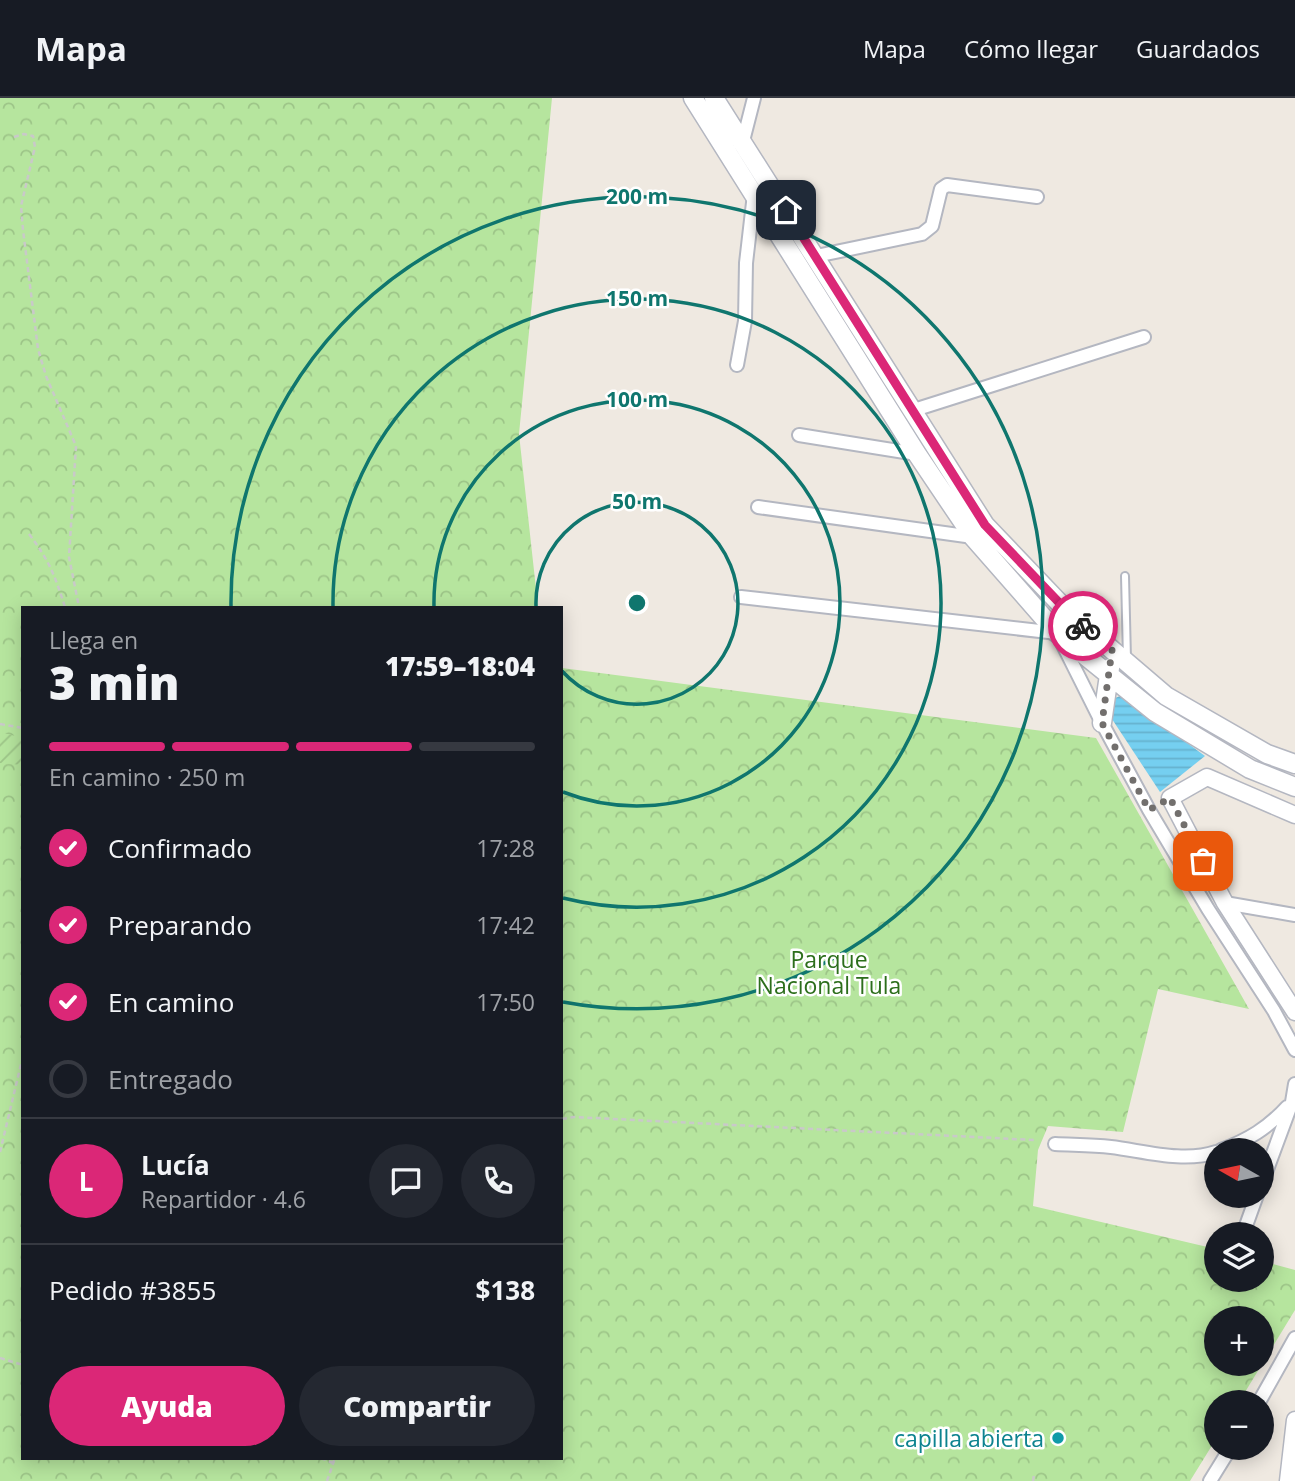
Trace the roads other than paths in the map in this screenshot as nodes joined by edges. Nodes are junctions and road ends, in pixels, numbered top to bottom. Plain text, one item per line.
1 (693, 98) edge
2 (714, 98) edge
3 (754, 98) edge
4 (743, 141) junction
5 (754, 194) junction
6 (1037, 197) dead end
7 (816, 256) junction
8 (1144, 337) dead end
9 (737, 365) dead end
10 (914, 410) junction
11 (799, 435) dead end
12 (917, 454) junction
13 (758, 507) dead end
14 (973, 537) junction
15 (1125, 576) dead end
16 (741, 597) dead end
17 (1057, 633) junction
18 (1112, 650) junction
19 (1127, 664) junction
20 (1109, 675) junction
21 (1102, 723) junction
22 (1295, 764) edge
23 (1295, 787) edge
24 (1170, 798) junction
25 (1149, 810) junction
26 (1295, 815) edge
27 (1226, 903) junction
28 (1295, 915) edge
29 (1289, 993) edge
30 (1295, 1012) edge
31 (1293, 1047) edge
32 (1295, 1063) edge
33 (1295, 1084) edge
34 (1292, 1101) junction
35 (1251, 1138) edge
36 (1055, 1144) dead end
37 (1274, 1150) edge
38 (1204, 1154) edge
39 (1295, 1338) edge
40 (1266, 1390) edge
41 (1295, 1422) edge
42 (1223, 1460) edge
43 (1210, 1481) edge
44 (1288, 1481) edge

1 - 5 main road
2 - 4 main road
3 - 4 street
4 - 7 main road
5 - 9 street
5 - 12 main road
6 - 7 street
7 - 10 main road
8 - 10 street
10 - 18 main road
11 - 12 street
12 - 14 main road
13 - 14 street
14 - 17 main road
15 - 19 lane
16 - 17 street
17 - 20 main road
17 - 21 street
18 - 19 main road
18 - 20 main road
19 - 22 main road
20 - 21 main road
20 - 23 main road
21 - 25 street
24 - 25 street
24 - 26 street
24 - 27 street
25 - 31 street
27 - 28 street
27 - 29 street
29 - 30 street
31 - 32 street
33 - 34 street
34 - 35 street
34 - 37 street
36 - 38 street
39 - 40 street
41 - 44 street
42 - 43 street

